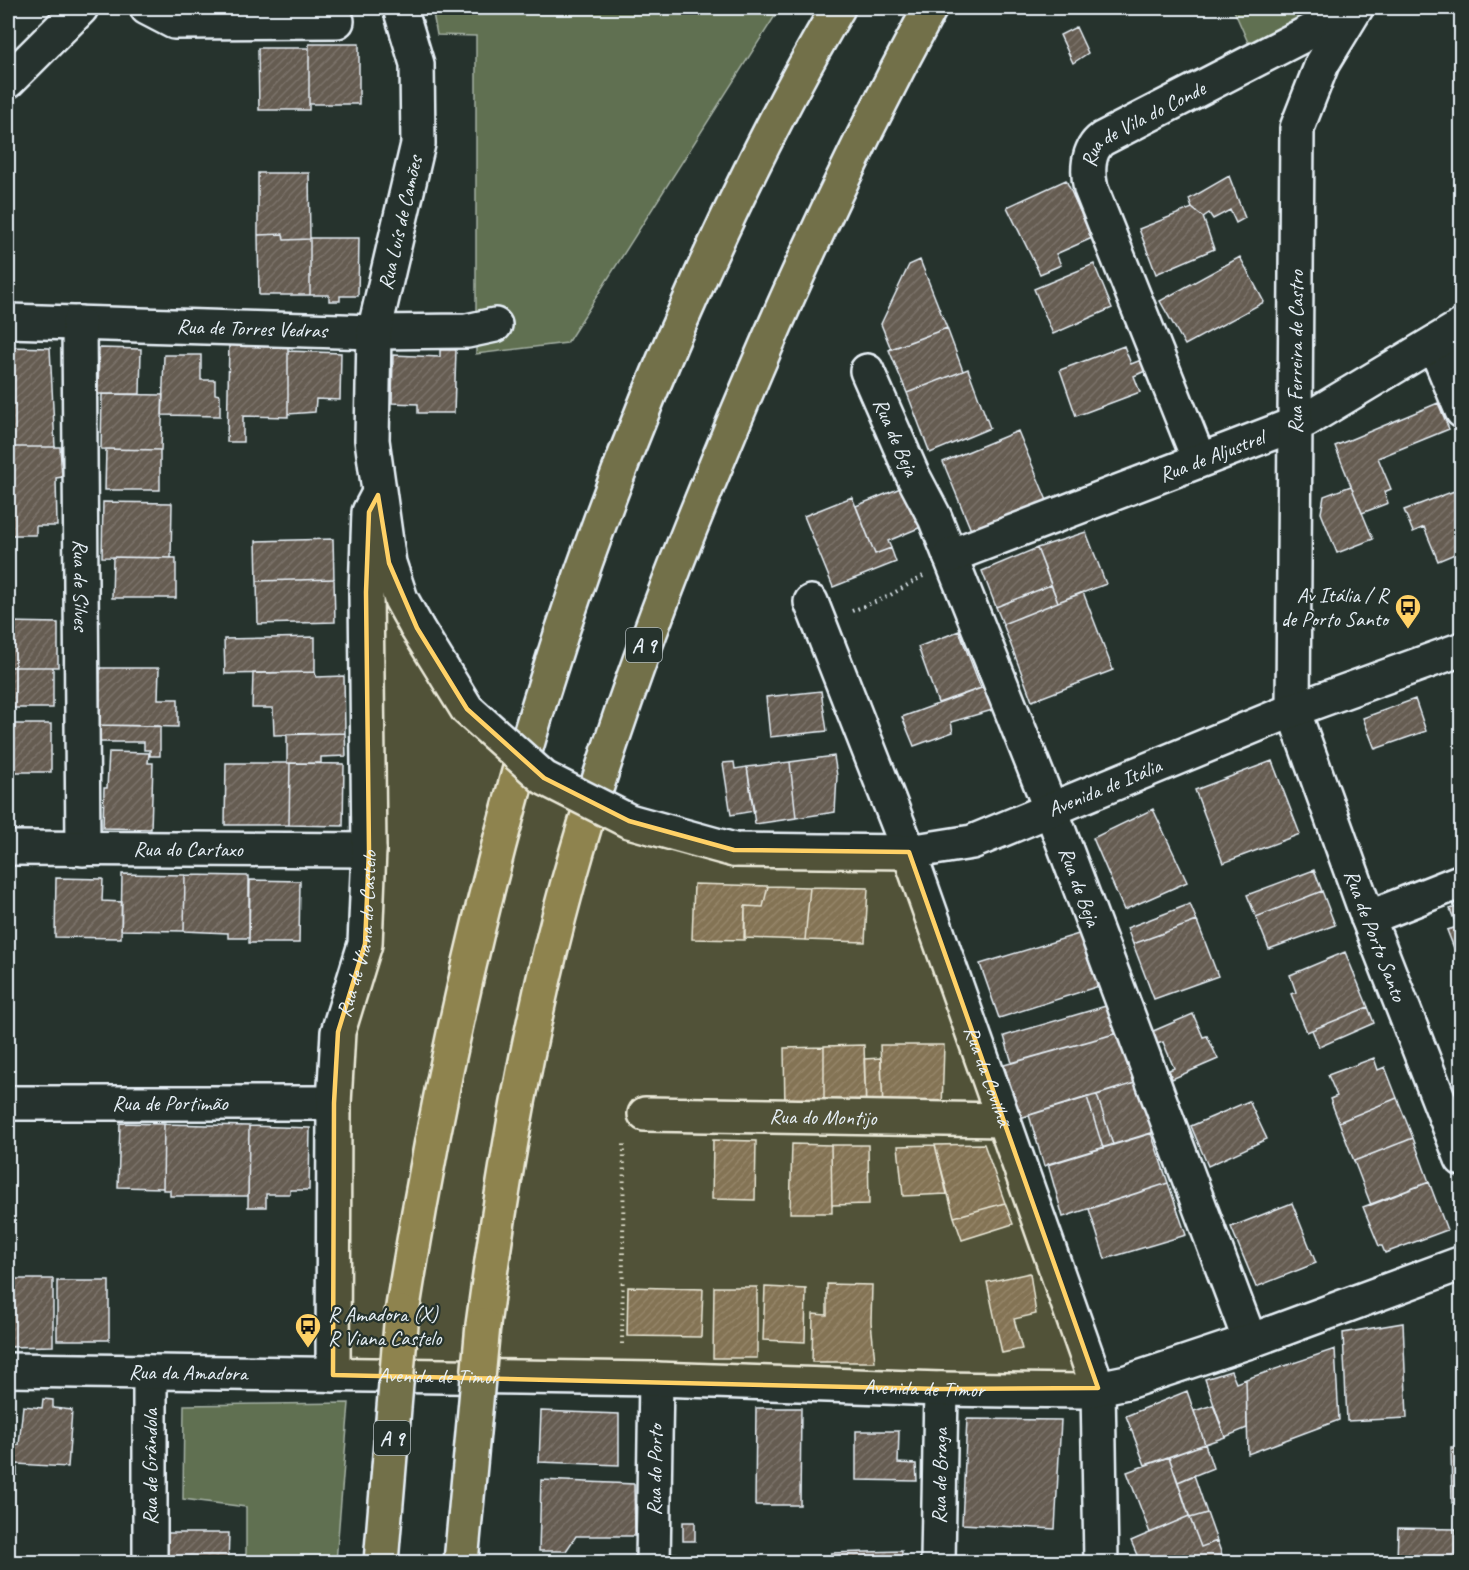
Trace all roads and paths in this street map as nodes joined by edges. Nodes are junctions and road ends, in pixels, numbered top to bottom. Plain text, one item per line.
1 (81, 8) edge
2 (147, 8) edge
3 (400, 8) edge
4 (838, 8) edge
5 (930, 8) edge
6 (1356, 8) edge
7 (337, 21) dead end
8 (8, 81) edge
9 (8, 321) edge
10 (79, 323) junction
11 (495, 325) dead end
12 (1461, 326) edge
13 (374, 333) junction
14 (1434, 344) junction
15 (867, 371) dead end
16 (1461, 411) edge
17 (1295, 424) junction
18 (1199, 460) junction
19 (378, 495) junction
20 (950, 556) junction
21 (815, 614) joint
22 (417, 628) joint
23 (1461, 649) edge
24 (1293, 710) junction
25 (1051, 810) junction
26 (8, 848) edge
27 (82, 849) junction
28 (369, 850) junction
29 (909, 852) junction
30 (1461, 881) edge
31 (1368, 918) junction
32 (8, 1103) edge
33 (334, 1103) junction
34 (645, 1114) joint
35 (1004, 1120) junction
36 (1461, 1159) edge
37 (1461, 1263) edge
38 (1250, 1341) junction
39 (8, 1370) edge
40 (150, 1372) junction
41 (333, 1375) junction
42 (367, 1375) joint
43 (622, 1378) junction
44 (656, 1379) junction
45 (1098, 1388) junction
46 (941, 1389) junction
47 (150, 1563) edge
48 (381, 1563) edge
49 (461, 1563) edge
50 (653, 1563) edge
51 (938, 1563) edge
52 (1101, 1563) edge

1 - 8 street
2 - 7 street
3 - 13 street, Rua Luís de Camões
4 - 48 highway, A 9, bridge
5 - 49 highway, A 9, bridge
6 - 17 street, Rua Ferreira de Castro
6 - 18 street, Rua de Vila do Conde
9 - 10 street, Rua de Torres Vedras
10 - 13 street, Rua de Torres Vedras
10 - 27 street, Rua de Silves
11 - 13 street, Rua de Torres Vedras
12 - 14 street, Rua de Aljustrel
13 - 19 street, Rua Luís de Camões
14 - 16 street
14 - 17 street, Rua de Aljustrel
15 - 20 street, Rua de Beja
17 - 18 street, Rua de Aljustrel
17 - 24 street, Rua Ferreira de Castro
18 - 20 street, Rua de Aljustrel
19 - 22 street, Rua Luís de Camões
19 - 28 street, Rua de Viana do Castelo
20 - 21 path
20 - 25 street, Rua de Beja
21 - 29 street, Rua da Covilhã
22 - 29 street, Avenida de Itália, bridge
23 - 24 street, Avenida de Itália
24 - 25 street, Avenida de Itália
24 - 31 street, Rua de Porto Santo
25 - 29 street, Avenida de Itália
25 - 38 street, Rua de Beja
26 - 27 street, Rua do Cartaxo
27 - 28 street, Rua do Cartaxo
28 - 33 street, Rua de Viana do Castelo
29 - 35 street, Rua da Covilhã
30 - 31 street
31 - 36 street, Rua de Porto Santo
32 - 33 street, Rua de Portimão
33 - 41 street, Rua de Viana do Castelo
34 - 35 street, Rua do Montijo
34 - 43 path
35 - 45 street, Rua da Covilhã
37 - 38 street, Avenida de Timor
38 - 45 street, Avenida de Timor
39 - 40 street, Rua da Amadora
40 - 41 street, Rua da Amadora
40 - 47 street, Rua de Grândola
41 - 42 street, Rua da Amadora
42 - 43 street, Avenida de Timor
43 - 44 street, Avenida de Timor
44 - 46 street, Avenida de Timor
44 - 50 street, Rua do Porto
45 - 46 street, Avenida de Timor
45 - 52 street, Rua da Covilhã
46 - 51 street, Rua de Braga

